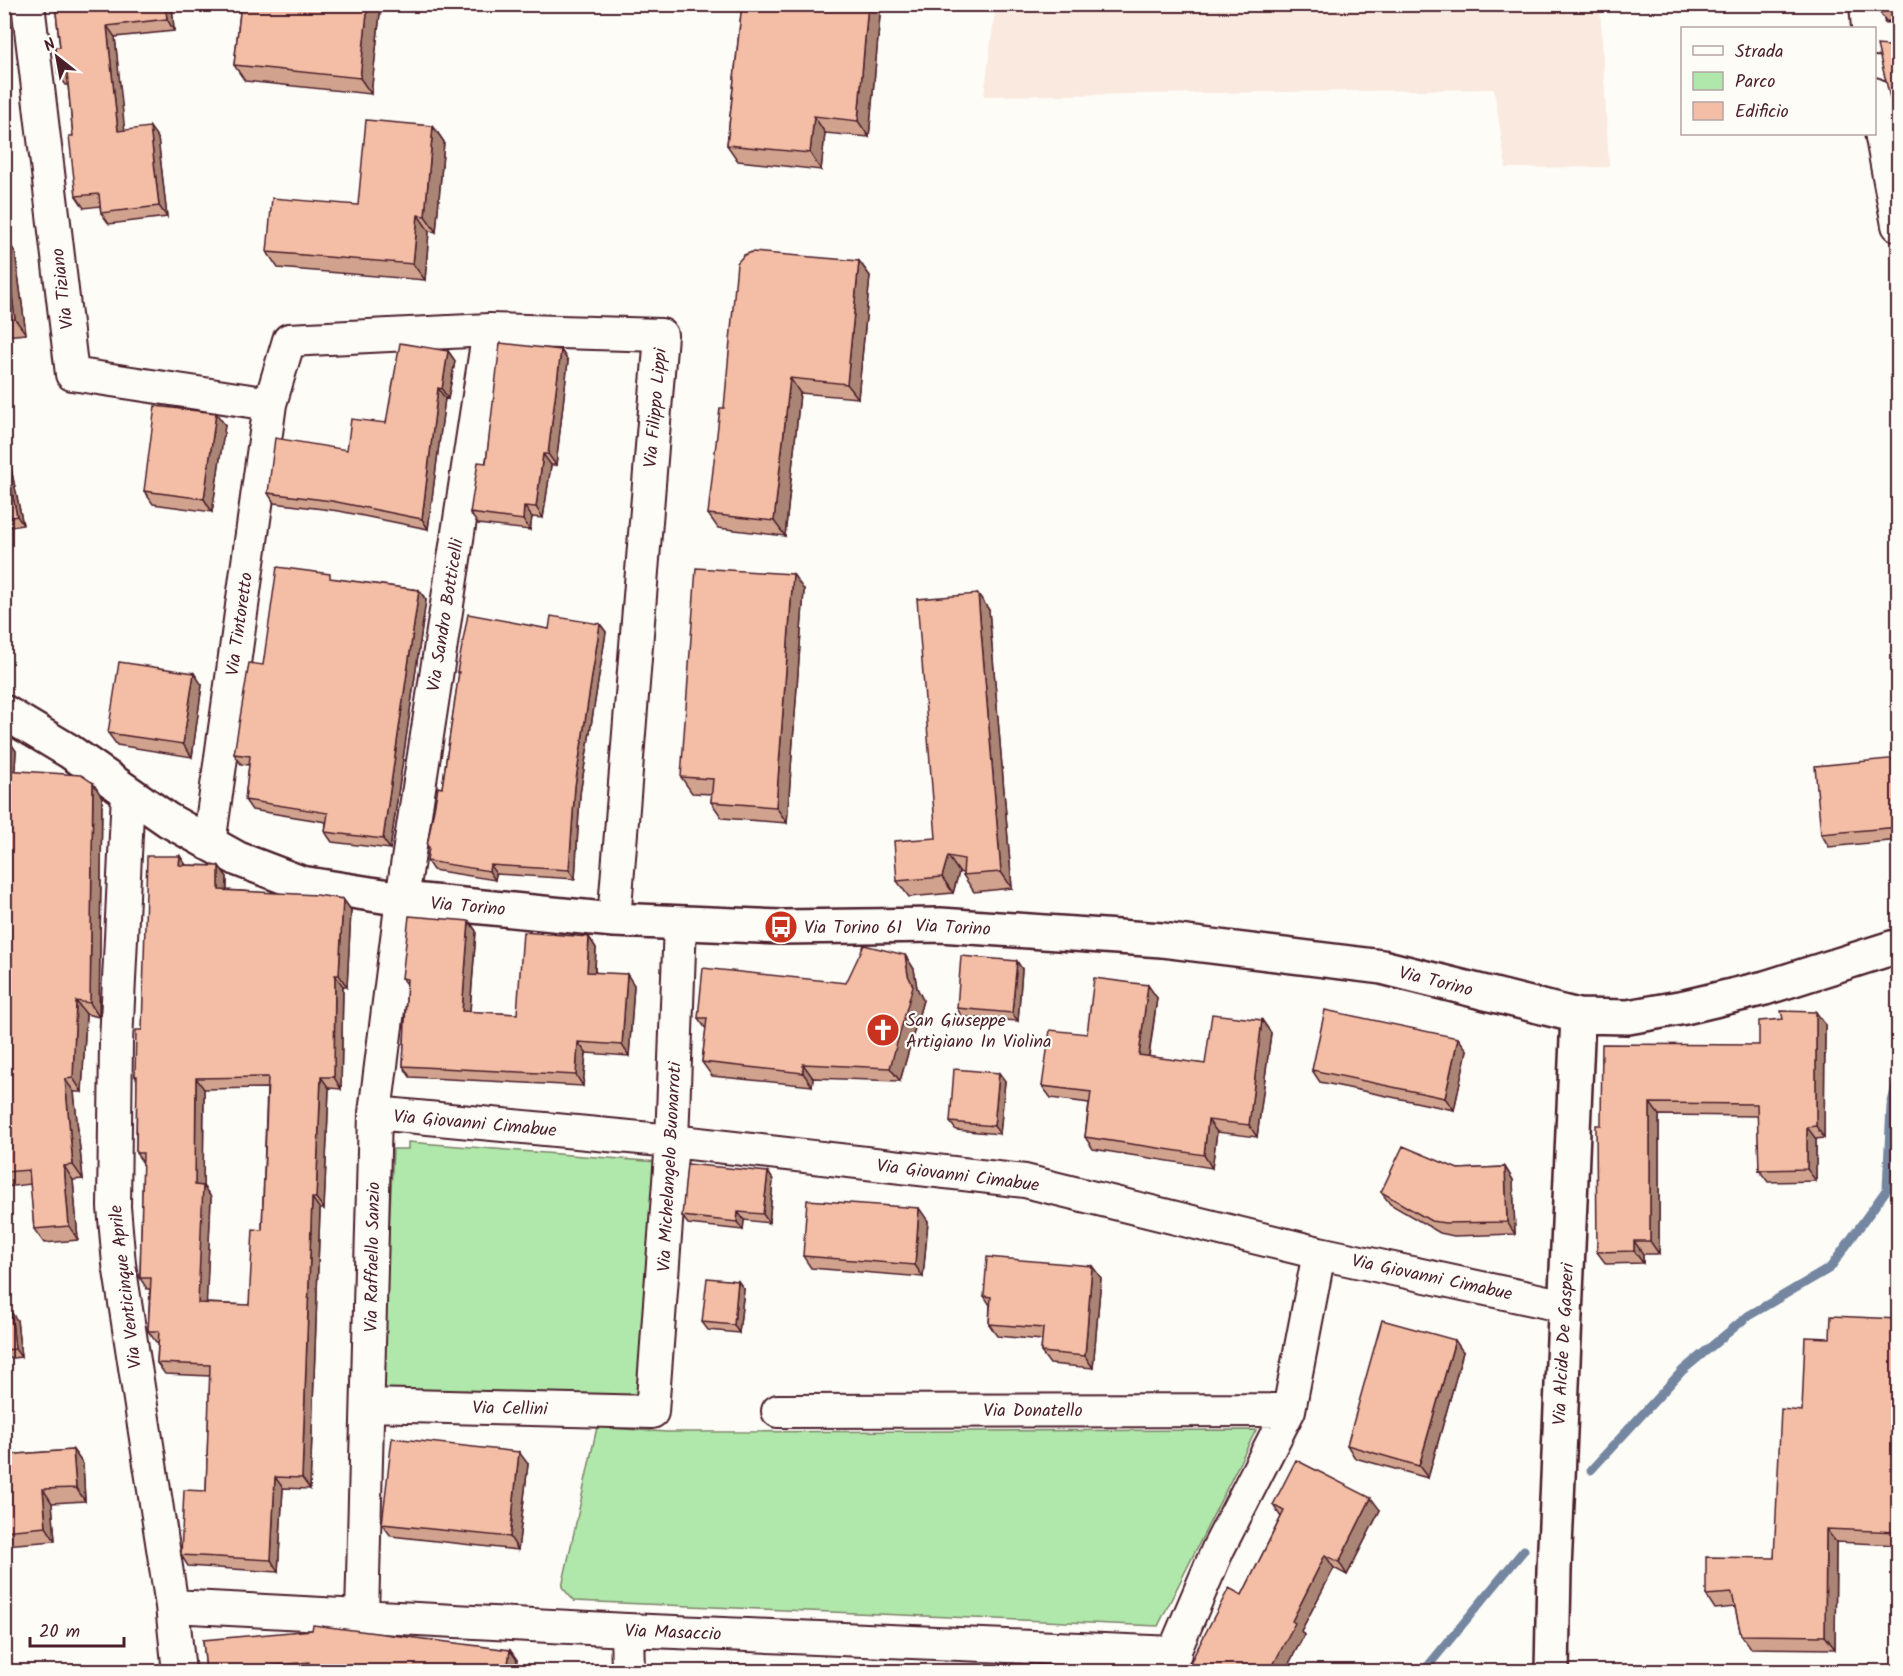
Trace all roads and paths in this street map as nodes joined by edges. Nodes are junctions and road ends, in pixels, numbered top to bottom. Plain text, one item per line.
1 (28, 4) edge
2 (1866, 4) edge
3 (1868, 27) edge
4 (1876, 39) edge
5 (1899, 40) edge
6 (1876, 99) edge
7 (1899, 225) edge
8 (489, 330) junction
9 (270, 404) junction
10 (4, 712) edge
11 (128, 792) junction
12 (209, 844) junction
13 (402, 899) junction
14 (615, 920) junction
15 (680, 923) junction
16 (1899, 945) edge
17 (1578, 1016) junction
18 (375, 1113) junction
19 (672, 1141) junction
20 (1319, 1253) junction
21 (1565, 1306) junction
22 (368, 1405) junction
23 (1289, 1410) junction
24 (778, 1411) dead end
25 (652, 1412) joint
26 (172, 1606) junction
27 (362, 1615) junction
28 (627, 1630) junction
29 (1170, 1662) edge
30 (178, 1671) edge
31 (628, 1671) edge
32 (1552, 1671) edge

1 - 9 street, Via Tiziano
2 - 3 street
4 - 5 street
6 - 7 street
8 - 9 street, Via Filippo Lippi
8 - 13 street, Via Sandro Botticelli
8 - 14 street, Via Filippo Lippi
9 - 12 street, Via Tintoretto
10 - 11 street, Via Torino
11 - 12 street, Via Torino
11 - 26 street, Via Venticinque Aprile
12 - 13 street, Via Torino
13 - 14 street, Via Torino
13 - 18 street, Via Raffaello Sanzio
14 - 15 street, Via Torino
15 - 17 street, Via Torino
15 - 19 street, Via Michelangelo Buonarroti
16 - 17 street, Via Torino
17 - 21 street, Via Alcide De Gasperi
18 - 19 street, Via Giovanni Cimabue
18 - 22 street, Via Raffaello Sanzio
19 - 20 street, Via Giovanni Cimabue
19 - 25 street, Via Michelangelo Buonarroti
20 - 21 street, Via Giovanni Cimabue
20 - 23 street
21 - 32 street, Via Alcide De Gasperi
22 - 25 street, Via Cellini
22 - 27 street, Via Raffaello Sanzio
23 - 24 street, Via Donatello
23 - 29 street
26 - 27 street, Via Masaccio
26 - 30 street, Via Venticinque Aprile
27 - 28 street, Via Masaccio
28 - 29 street, Via Masaccio
28 - 31 street

